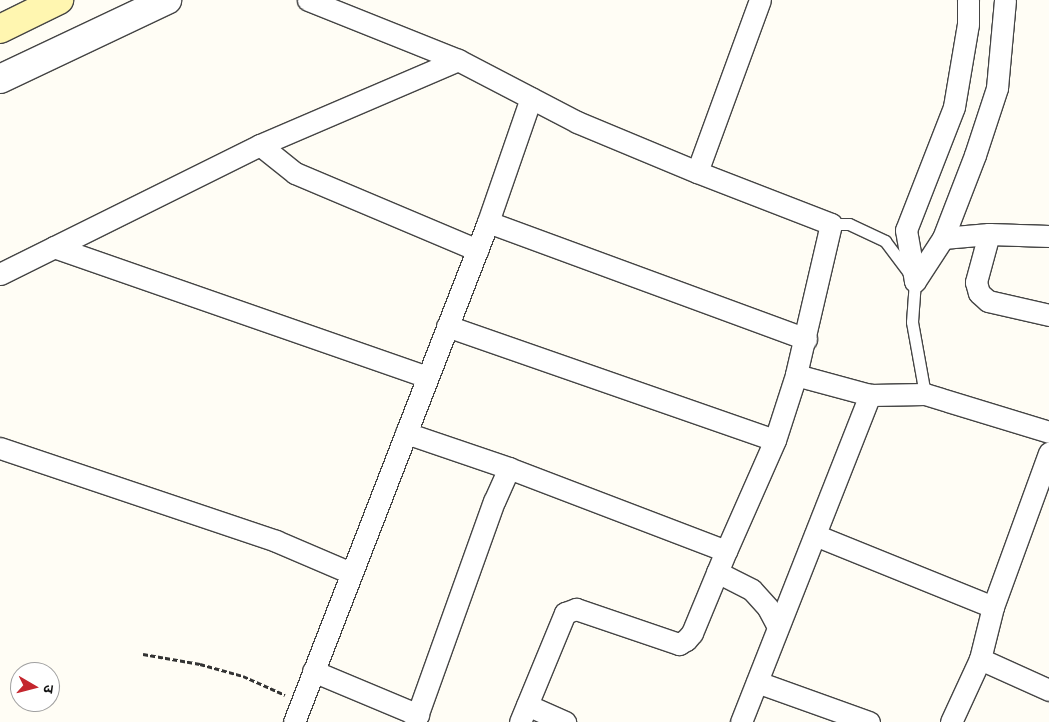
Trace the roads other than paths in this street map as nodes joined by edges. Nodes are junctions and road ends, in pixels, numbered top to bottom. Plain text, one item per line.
1 (59, 0) edge
2 (167, 0) edge
3 (308, 0) edge
4 (760, 0) edge
5 (968, 0) edge
6 (1005, 0) edge
7 (0, 29) edge
8 (458, 60) junction
9 (0, 79) edge
10 (531, 98) junction
11 (260, 146) junction
12 (697, 172) junction
13 (488, 222) junction
14 (831, 224) junction
15 (990, 234) junction
16 (1049, 236) edge
17 (943, 238) junction
18 (54, 247) junction
19 (477, 250) junction
20 (0, 274) edge
21 (916, 281) junction
22 (1049, 315) edge
23 (447, 326) junction
24 (806, 340) junction
25 (796, 375) junction
26 (427, 377) junction
27 (925, 394) junction
28 (870, 395) junction
29 (1049, 432) edge
30 (406, 433) junction
31 (775, 440) junction
32 (0, 448) edge
33 (1049, 453) edge
34 (509, 468) junction
35 (815, 535) junction
36 (726, 550) junction
37 (717, 572) junction
38 (352, 573) junction
39 (994, 607) junction
40 (778, 627) junction
41 (980, 659) junction
42 (313, 671) junction
43 (757, 682) junction
44 (1049, 690) edge
45 (297, 712) edge
46 (523, 714) edge
47 (417, 718) edge
48 (565, 722) edge
49 (741, 722) edge
50 (869, 722) edge
51 (951, 722) edge

1 - 7 main road
2 - 9 street
3 - 8 street
4 - 12 street
5 - 21 street
6 - 17 street
8 - 10 street
8 - 11 street
10 - 12 street
10 - 13 street
11 - 18 street
11 - 19 street
12 - 14 street
13 - 19 street
13 - 24 street
14 - 21 lane
14 - 24 street
15 - 16 street
15 - 17 street
15 - 22 street
17 - 21 street
18 - 20 street
18 - 26 street
19 - 23 street
21 - 27 lane
23 - 26 street
23 - 31 street
24 - 25 street
25 - 28 street
25 - 31 street
26 - 30 street
27 - 28 street
27 - 29 street
28 - 35 street
30 - 34 street
30 - 38 street
31 - 36 street
32 - 38 street
33 - 39 street
34 - 36 street
34 - 47 street
35 - 39 street
35 - 40 street
36 - 37 street
37 - 40 street
37 - 46 street
38 - 42 street
39 - 41 street
40 - 43 street
41 - 44 street
41 - 51 street
42 - 45 street
42 - 47 street
43 - 49 street
43 - 50 street
46 - 48 street

